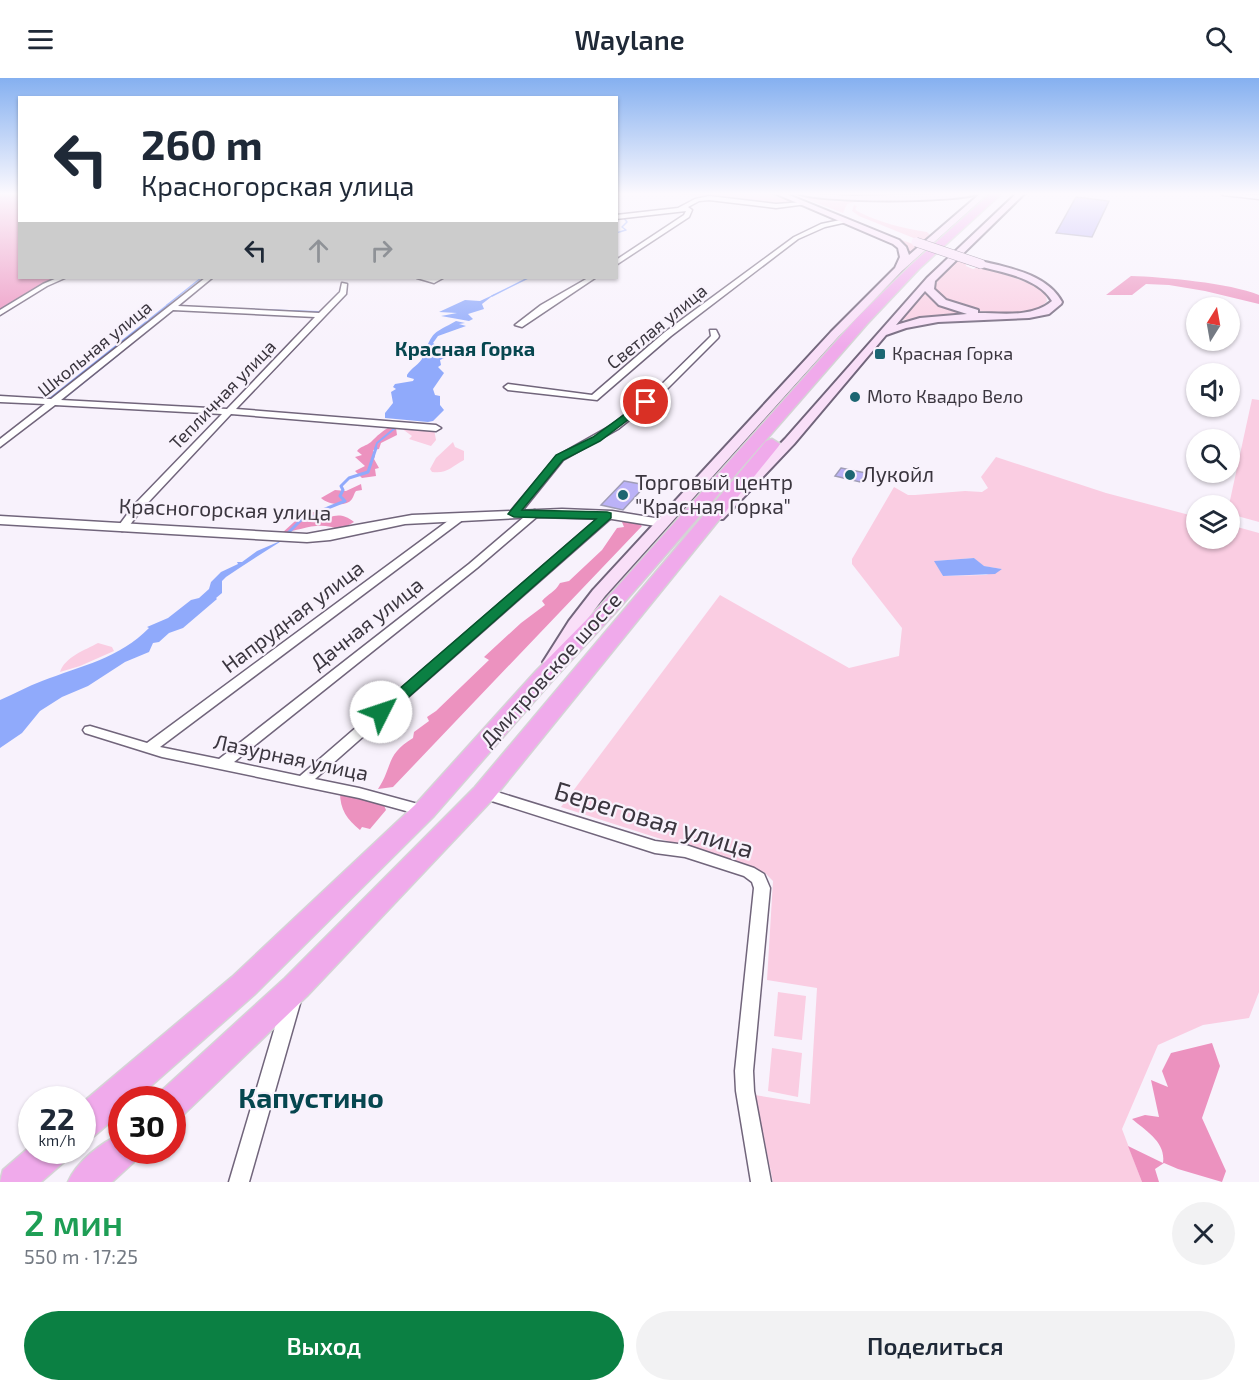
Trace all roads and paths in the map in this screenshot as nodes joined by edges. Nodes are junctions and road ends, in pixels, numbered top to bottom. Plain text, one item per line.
1 (644, 245) edge
2 (786, 245) edge
3 (898, 245) edge
4 (923, 245) edge
5 (927, 245) edge
6 (942, 245) edge
7 (952, 245) edge
8 (967, 245) edge
9 (618, 262) edge
10 (899, 269) junction
11 (60, 279) edge
12 (209, 279) edge
13 (590, 279) edge
14 (930, 280) junction
15 (344, 284) dead end
16 (169, 308) junction
17 (0, 313) edge
18 (322, 315) junction
19 (1013, 316) junction
20 (519, 325) dead end
21 (712, 332) dead end
22 (881, 335) junction
23 (508, 387) dead end
24 (0, 399) edge
25 (53, 402) junction
26 (231, 413) junction
27 (436, 428) dead end
28 (0, 444) edge
29 (535, 513) junction
30 (514, 514) junction
31 (607, 516) junction
32 (460, 517) junction
33 (0, 520) edge
34 (662, 524) junction
35 (122, 528) junction
36 (698, 535) junction
37 (544, 676) junction
38 (90, 730) dead end
39 (149, 748) junction
40 (222, 764) junction
41 (303, 780) junction
42 (484, 793) junction
43 (424, 811) junction
44 (272, 1023) junction
45 (186, 1092) edge
46 (96, 1113) edge
47 (108, 1162) edge
48 (36, 1164) edge
49 (15, 1182) edge
50 (86, 1182) edge
51 (239, 1182) edge
52 (761, 1182) edge

1 - 9 street
2 - 23 street, Светлая улица
3 - 10 main road
4 - 19 main road, bridge
5 - 10 main road
6 - 37 highway, Дмитровское шоссе
7 - 36 highway, Дмитровское шоссе
8 - 14 main road
10 - 34 main road
11 - 17 street
12 - 16 street, Школьная улица
13 - 20 street
14 - 19 main road
14 - 22 main road
15 - 18 street, Тепличная улица
16 - 18 street
16 - 25 street, Школьная улица
18 - 26 street, Тепличная улица
19 - 22 main road
21 - 30 street
22 - 36 main road
24 - 25 street
25 - 26 street
25 - 28 street, Школьная улица
26 - 27 street
26 - 35 street, Тепличная улица
29 - 30 street, Красногорская улица
29 - 31 street, Красногорская улица
29 - 40 street, Дачная улица
30 - 32 street, Красногорская улица
31 - 34 street, Красногорская улица
31 - 41 street
32 - 35 street, Красногорская улица
32 - 39 street, Напрудная улица
33 - 35 street, Красногорская улица
34 - 37 main road
36 - 42 highway, Дмитровское шоссе
37 - 43 highway, Дмитровское шоссе
38 - 39 street, Лазурная улица
39 - 40 street, Лазурная улица
40 - 41 street, Лазурная улица
41 - 43 street, Лазурная улица
42 - 44 highway, Дмитровское шоссе
42 - 52 street, Береговая улица
43 - 46 highway, Дмитровское шоссе
44 - 45 highway, Дмитровское шоссе
44 - 51 street
47 - 50 highway
48 - 49 highway

